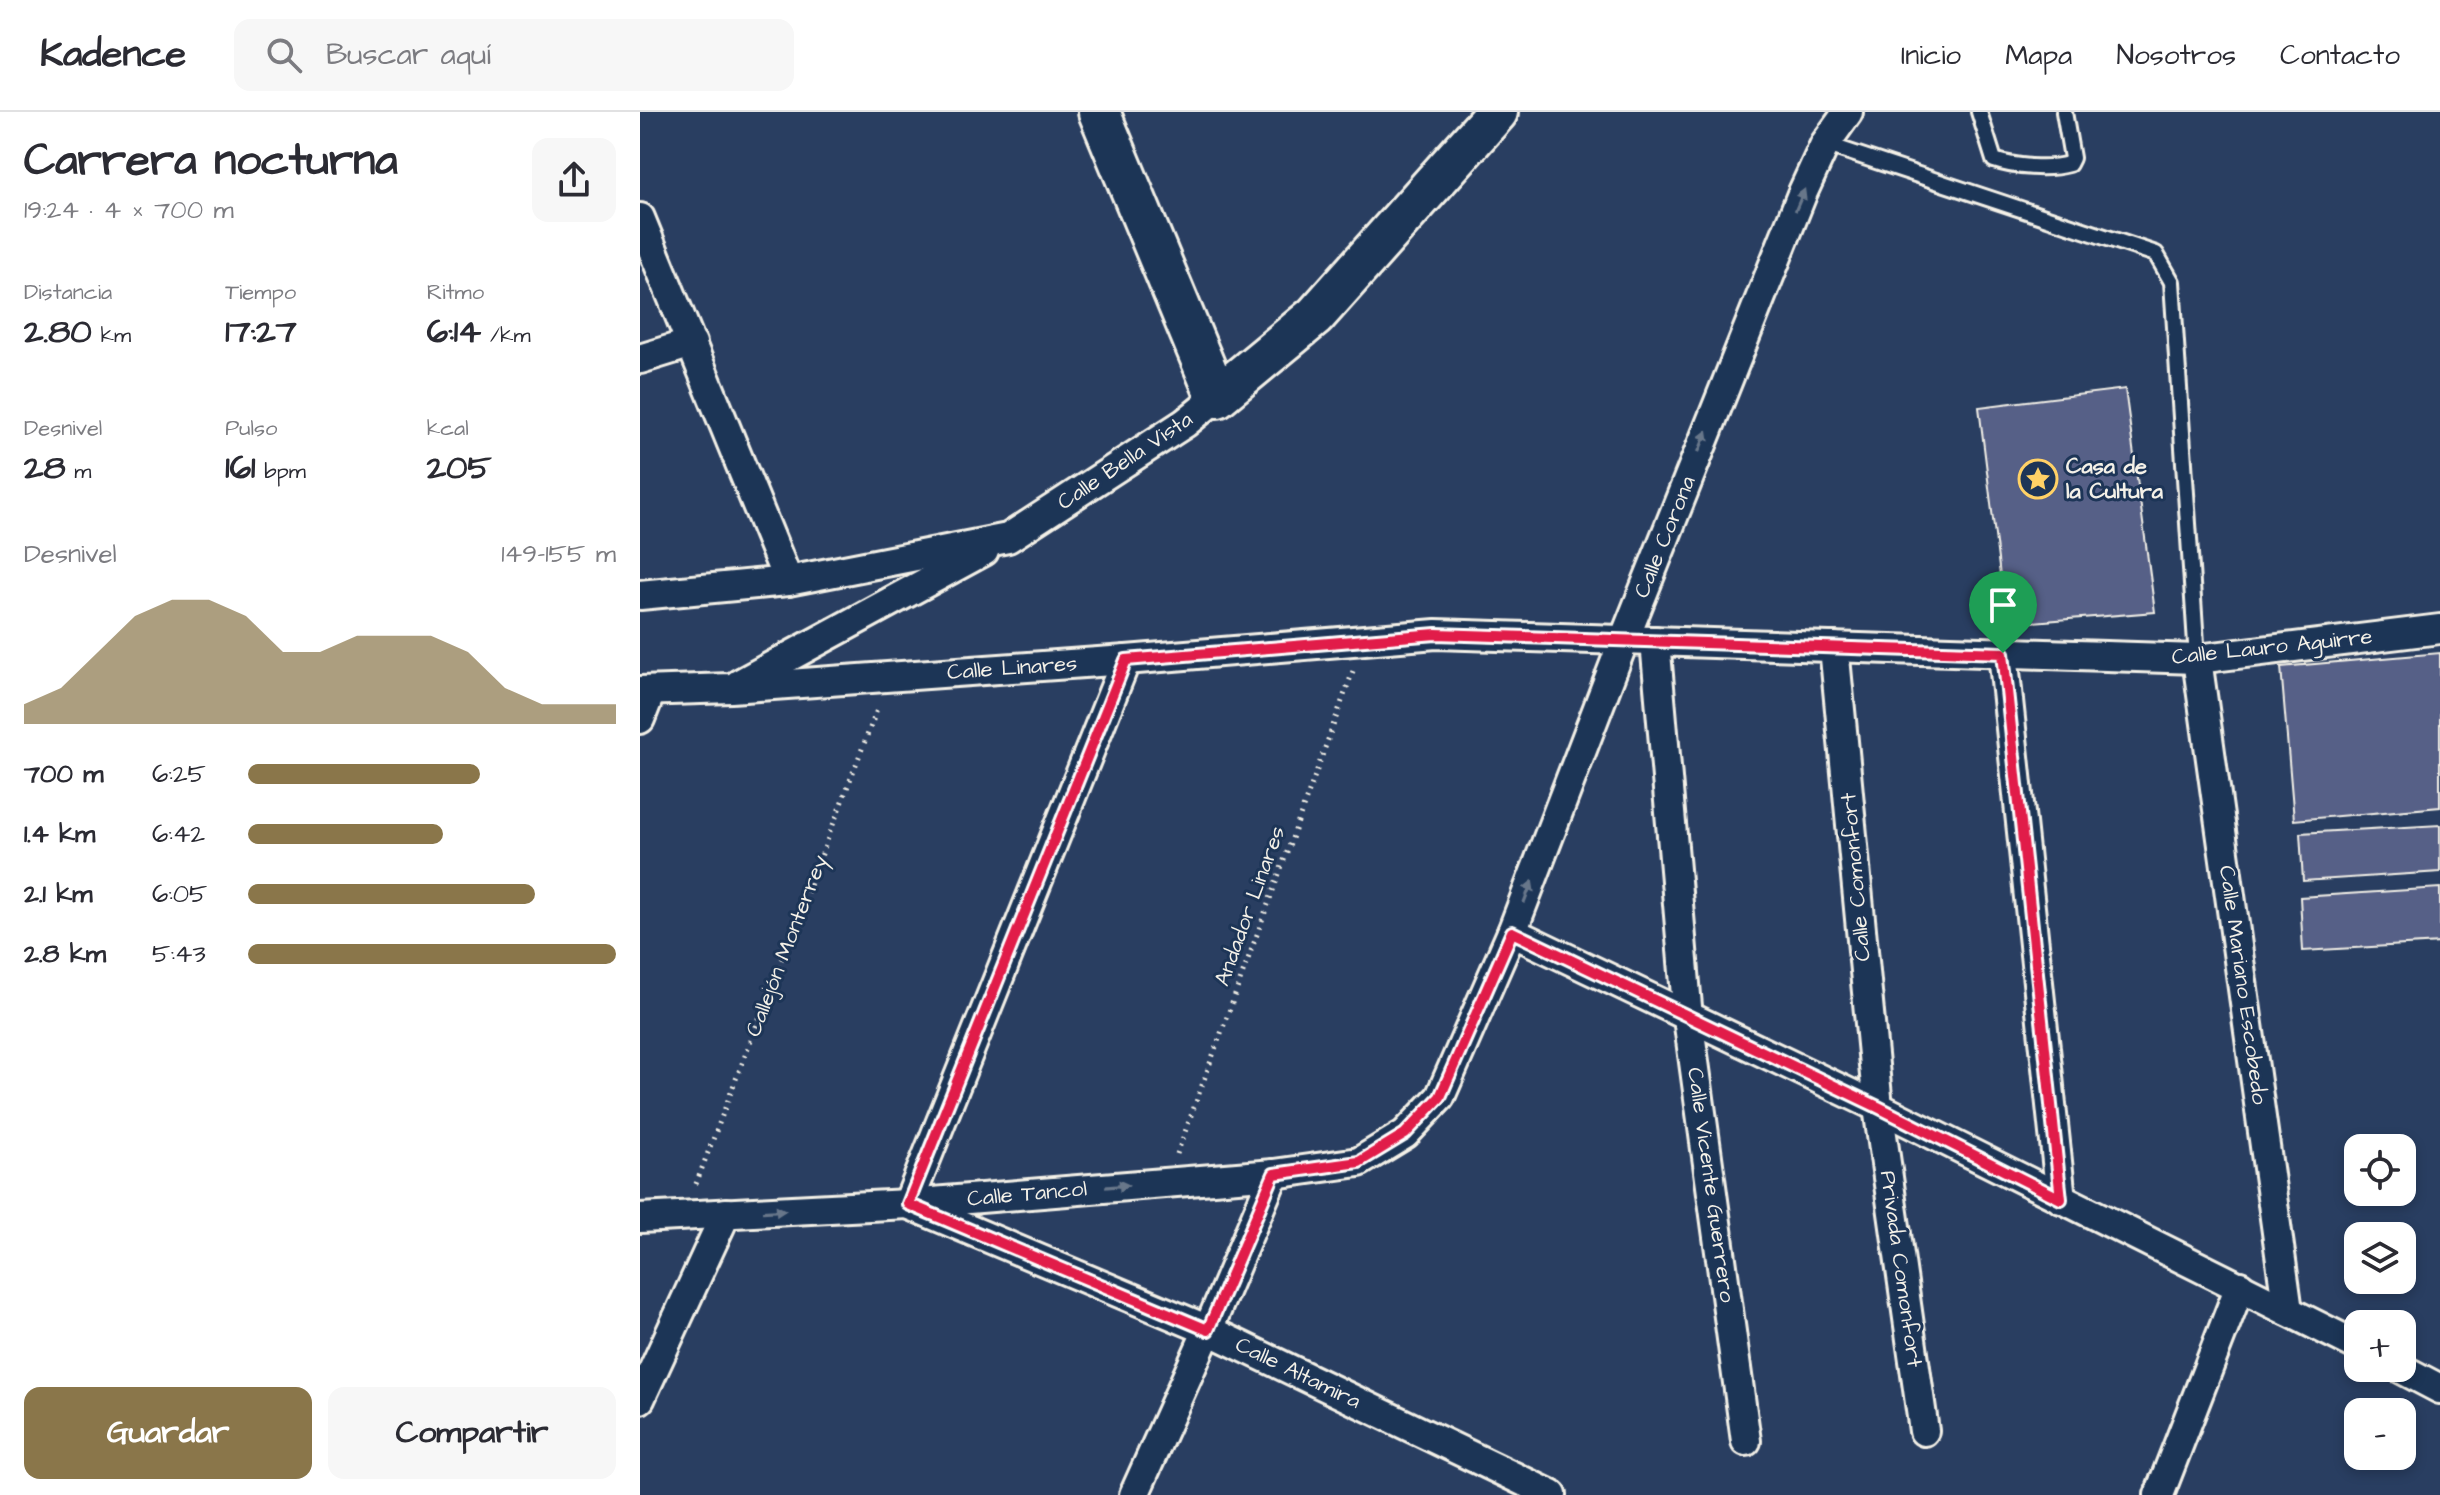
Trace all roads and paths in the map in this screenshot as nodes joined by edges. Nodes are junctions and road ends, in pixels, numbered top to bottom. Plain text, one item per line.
1 (1099, 112) edge
2 (1497, 112) edge
3 (1848, 112) edge
4 (1979, 112) edge
5 (2064, 112) edge
6 (1825, 144) junction
7 (640, 218) edge
8 (692, 343) junction
9 (640, 359) edge
10 (1217, 397) junction
11 (1008, 538) junction
12 (788, 581) junction
13 (640, 595) edge
14 (2440, 629) edge
15 (1364, 640) junction
16 (1624, 640) junction
17 (1655, 641) junction
18 (1834, 647) junction
19 (2003, 653) junction
20 (2197, 659) junction
21 (1126, 660) junction
22 (890, 677) junction
23 (731, 688) junction
24 (646, 691) edge
25 (640, 719) edge
26 (1512, 932) junction
27 (1688, 1018) junction
28 (1878, 1107) junction
29 (1405, 1134) joint
30 (1274, 1174) junction
31 (1166, 1182) junction
32 (2061, 1199) junction
33 (908, 1204) junction
34 (726, 1213) junction
35 (684, 1215) junction
36 (640, 1218) edge
37 (2240, 1286) junction
38 (2288, 1311) junction
39 (1208, 1330) junction
40 (2344, 1339) edge
41 (2416, 1376) edge
42 (2440, 1389) edge
43 (640, 1399) edge
44 (1924, 1431) dead end
45 (1746, 1441) dead end
46 (1134, 1495) edge
47 (1552, 1495) edge
48 (2159, 1495) edge

1 - 10 street
2 - 10 street, Calle Bella Vista
3 - 6 street, Calle Corona
4 - 5 lane
16 -> 6 street, Calle Corona
6 - 20 lane
7 - 8 street
8 - 9 street
8 - 12 street
10 - 11 street, Calle Bella Vista
11 - 12 street, Calle Bella Vista
11 - 23 street
12 - 13 street, Calle Bella Vista
14 - 20 street, Calle Lauro Aguirre
15 - 16 street, Calle Linares
15 - 21 street, Calle Linares
15 - 31 path, Andador Linares
16 - 17 street, Calle Lauro Aguirre
26 -> 16 street, Calle Corona
17 - 18 street, Calle Lauro Aguirre
17 - 27 street, Calle Vicente Guerrero
18 - 19 street, Calle Lauro Aguirre
18 - 28 street, Calle Comonfort
19 - 20 street, Calle Lauro Aguirre
19 - 32 street
20 - 38 street, Calle Mariano Escobedo
21 - 22 street, Calle Linares
21 - 33 street
22 - 23 street, Calle Linares
22 - 35 path, Callejón Monterrey
23 - 24 street, Calle Linares
24 - 25 street
26 - 27 street
26 - 29 street, Calle Corona
27 - 28 street
27 - 45 street, Calle Vicente Guerrero
28 - 32 street
28 - 44 street, Privada Comonfort
29 - 30 street, Calle Tancol
30 - 31 street, Calle Tancol
30 - 39 street
33 -> 31 street, Calle Tancol
32 - 37 street
34 -> 33 street, Calle Tancol
33 - 39 street, Calle Altamira
34 - 35 street, Calle Tancol
34 - 43 street
35 - 36 street, Calle Tancol
37 - 38 street
37 - 48 street
38 - 40 street
39 - 46 street
39 - 47 street, Calle Altamira
41 - 42 street

